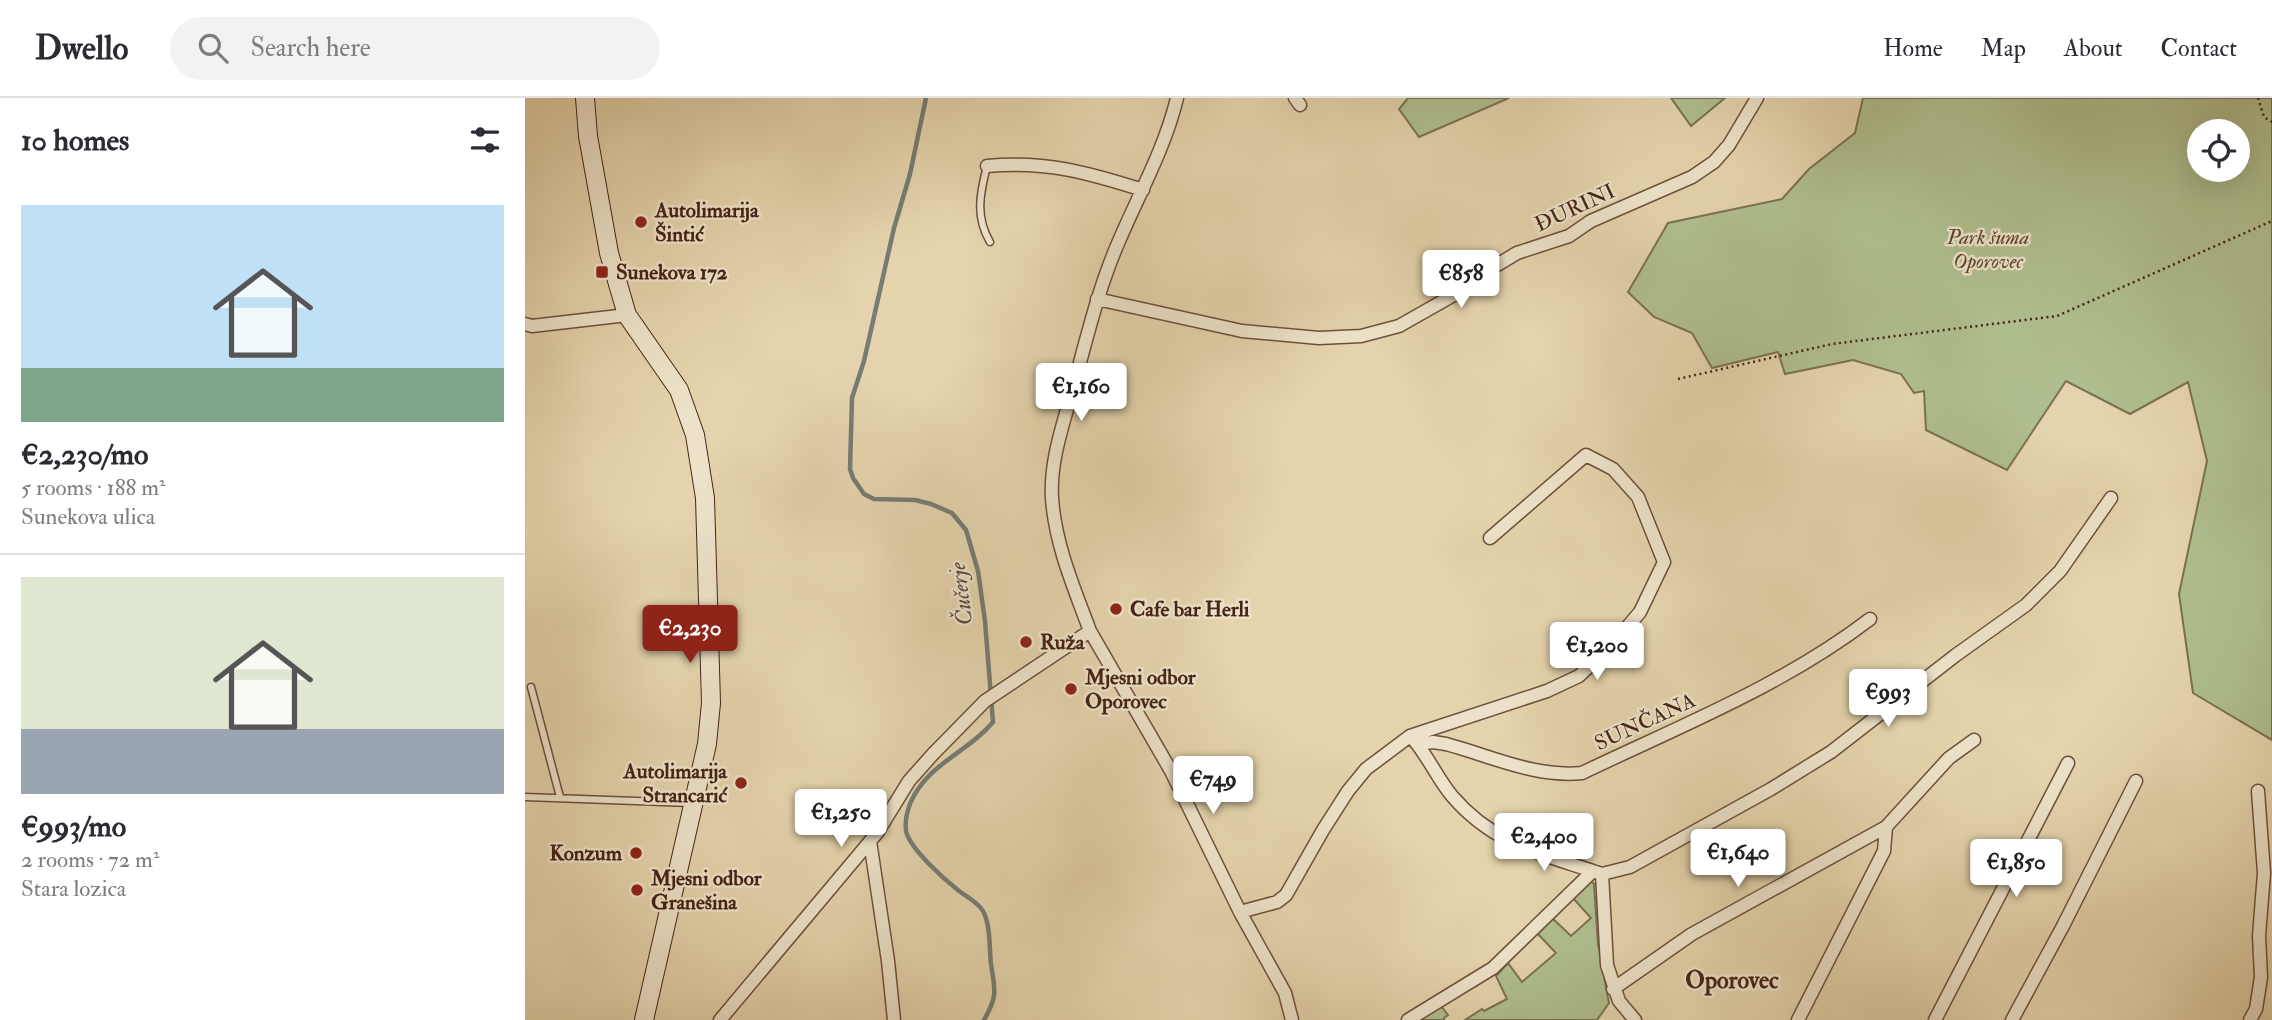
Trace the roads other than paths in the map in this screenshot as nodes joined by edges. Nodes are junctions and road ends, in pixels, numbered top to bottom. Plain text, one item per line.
1 (585, 98) edge
2 (1177, 98) edge
3 (1757, 98) edge
4 (987, 166) joint
5 (1143, 190) junction
6 (990, 242) dead end
7 (1097, 299) junction
8 (628, 315) junction
9 (527, 327) edge
10 (2111, 498) dead end
11 (1490, 538) dead end
12 (1870, 619) dead end
13 (1090, 631) junction
14 (531, 687) dead end
15 (1414, 740) junction
16 (1974, 740) dead end
17 (2068, 763) dead end
18 (2136, 781) dead end
19 (2258, 791) dead end
20 (525, 797) edge
21 (560, 797) junction
22 (693, 803) junction
23 (1887, 827) junction
24 (870, 841) junction
25 (1597, 872) junction
26 (1240, 912) junction
27 (1613, 989) junction
28 (647, 1019) edge
29 (720, 1020) edge
30 (894, 1020) edge
31 (1292, 1020) edge
32 (1408, 1020) edge
33 (1635, 1020) edge
34 (1798, 1020) edge
35 (1935, 1020) edge
36 (2012, 1020) edge
37 (2250, 1020) edge

1 - 8 street
2 - 5 street
3 - 7 street, ĐURINI
4 - 5 street
4 - 6 lane
5 - 7 street
7 - 13 street
8 - 9 street
8 - 22 street
10 - 25 street
11 - 15 street
12 - 15 street, SUNČANA
13 - 24 street
13 - 26 street
14 - 21 lane
15 - 25 street
15 - 26 street
16 - 23 street
17 - 35 street
18 - 36 street
19 - 37 street
20 - 21 lane
21 - 22 lane
22 - 28 street
23 - 27 street
23 - 34 street
24 - 29 street
24 - 30 street
25 - 27 street
25 - 32 street
26 - 31 street
27 - 33 street

